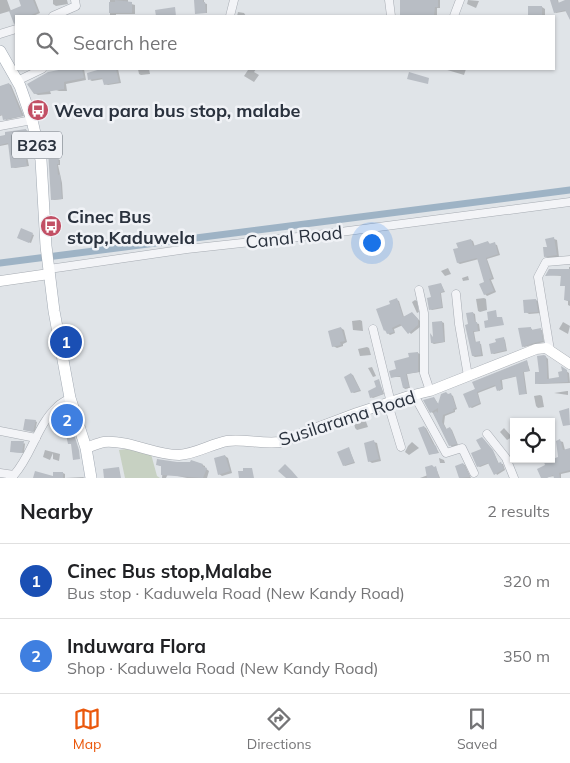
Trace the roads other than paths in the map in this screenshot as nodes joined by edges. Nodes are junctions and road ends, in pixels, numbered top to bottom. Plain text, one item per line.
1 (75, 0) edge
2 (234, 0) edge
3 (389, 0) edge
4 (460, 0) edge
5 (55, 15) edge
6 (230, 15) edge
7 (391, 15) edge
8 (454, 15) edge
9 (15, 29) edge
10 (0, 34) edge
11 (2, 58) edge
12 (40, 70) edge
13 (17, 81) junction
14 (32, 120) junction
15 (0, 126) edge
16 (570, 202) edge
17 (570, 260) edge
18 (49, 269) junction
19 (0, 281) edge
20 (419, 290) dead end
21 (456, 294) dead end
22 (373, 329) dead end
23 (550, 350) junction
24 (570, 364) edge
25 (468, 376) junction
26 (430, 391) junction
27 (414, 395) junction
28 (70, 398) junction
29 (389, 403) junction
30 (0, 431) edge
31 (487, 434) dead end
32 (36, 438) junction
33 (401, 447) dead end
34 (86, 448) junction
35 (0, 473) edge
36 (474, 473) dead end
37 (14, 476) edge
38 (90, 478) edge
39 (514, 478) edge

1 - 5 street
2 - 6 street
3 - 7 street
4 - 8 street
9 - 10 street
11 - 13 main road, B263
12 - 13 street
13 - 14 main road, B263
14 - 15 street
14 - 18 main road, B263
16 - 18 street, Canal Road
17 - 23 street
18 - 19 street
18 - 28 main road, B263
20 - 26 street
21 - 25 street
22 - 29 street
23 - 24 street
23 - 25 street, Susilarama Road
25 - 26 street, Susilarama Road
26 - 27 street, Susilarama Road
27 - 29 street, Susilarama Road
27 - 36 street
28 - 32 street
28 - 34 main road, B263
29 - 33 street
29 - 34 street, Susilarama Road
30 - 32 street
31 - 39 street
32 - 37 street
34 - 38 main road, B263
35 - 37 street

